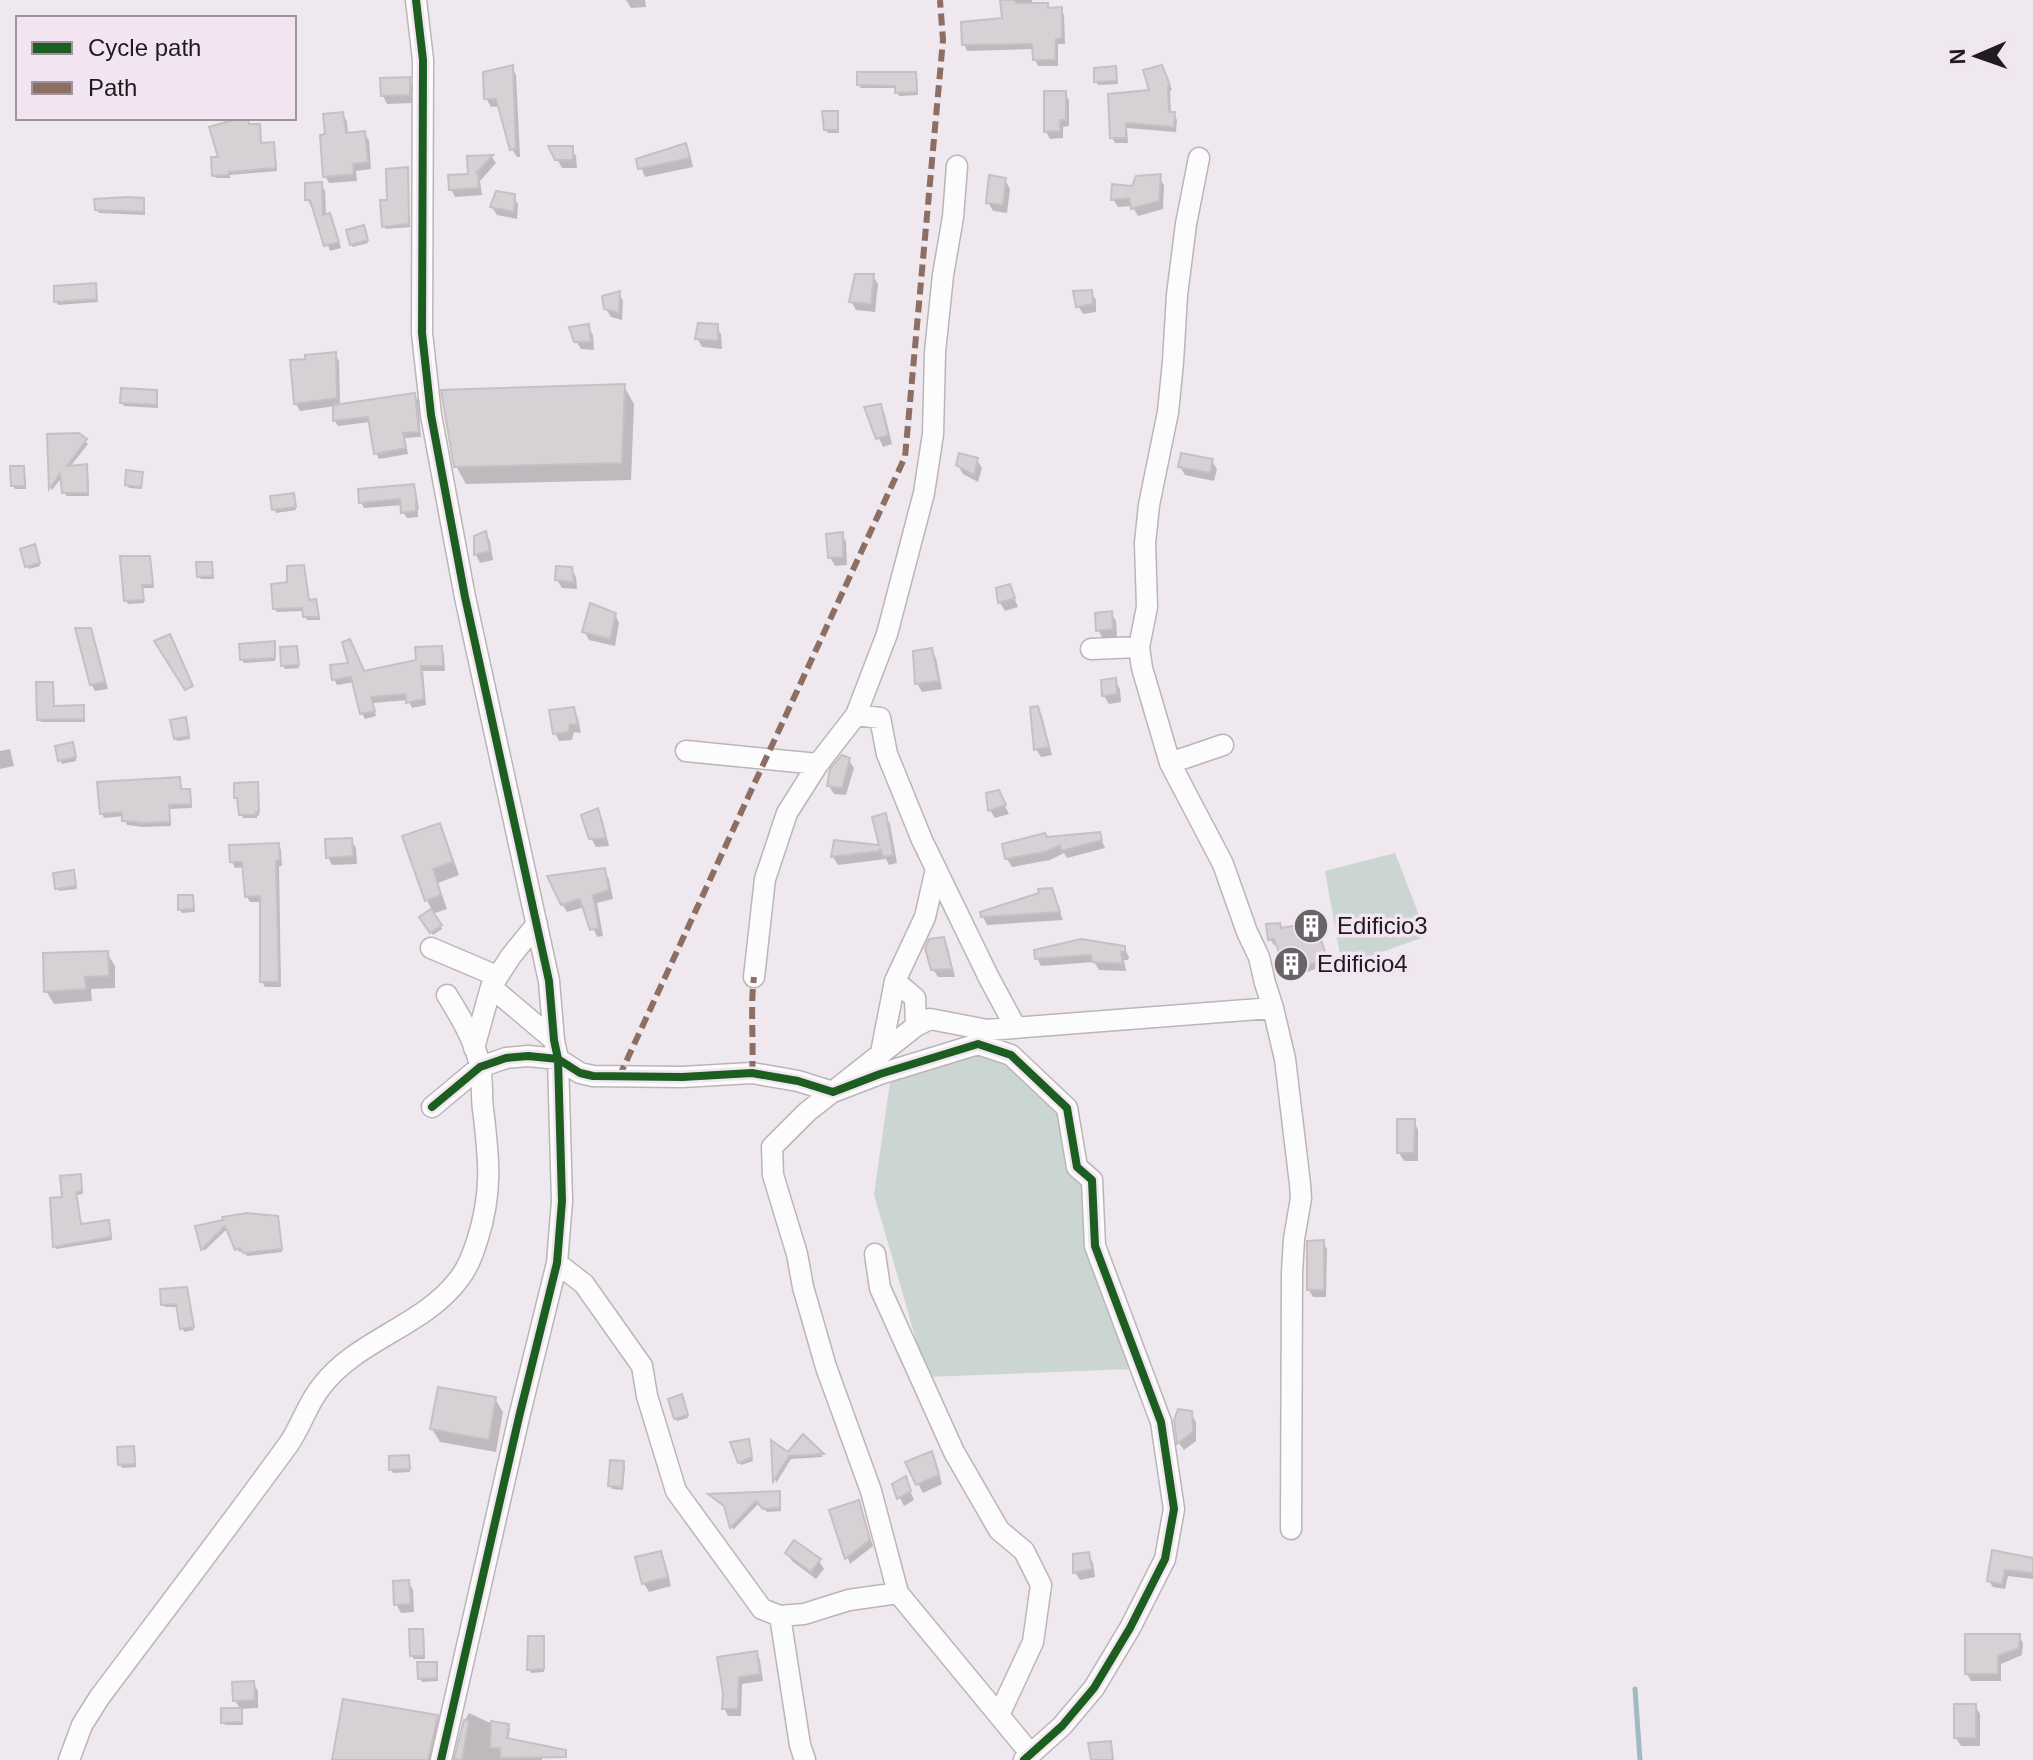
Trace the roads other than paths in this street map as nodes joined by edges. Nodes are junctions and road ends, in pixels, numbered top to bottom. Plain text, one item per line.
1 (416, 0) edge
2 (1199, 158) dead end
3 (957, 166) dead end
4 (1139, 647) junction
5 (1091, 649) dead end
6 (872, 673) junction
7 (856, 715) junction
8 (880, 718) junction
9 (1223, 745) dead end
10 (686, 751) dead end
11 (1170, 763) junction
12 (818, 764) junction
13 (936, 869) junction
14 (537, 924) junction
15 (431, 948) dead end
16 (754, 977) dead end
17 (895, 981) junction
18 (494, 982) junction
19 (447, 995) dead end
20 (1273, 1008) junction
21 (916, 1026) junction
22 (1016, 1028) junction
23 (556, 1050) junction
24 (881, 1053) junction
25 (477, 1058) junction
26 (833, 1092) junction
27 (432, 1107) dead end
28 (875, 1254) dead end
29 (557, 1263) junction
30 (1291, 1529) dead end
31 (898, 1593) junction
32 (780, 1616) junction
33 (999, 1715) junction
34 (1027, 1757) edge
35 (69, 1760) edge
36 (441, 1760) edge
37 (805, 1760) edge

1 - 14 street
2 - 4 street
3 - 6 street
4 - 5 street
4 - 11 street
6 - 7 street
6 - 8 street
7 - 8 street
7 - 12 street
8 - 13 street
9 - 11 street
10 - 12 street
11 - 20 street
12 - 16 street
13 - 17 street
13 - 22 street
14 - 18 street
14 - 23 street
15 - 18 street
17 - 21 street
17 - 24 street
18 - 23 street
18 - 25 street
19 - 25 street
20 - 22 street
20 - 30 street
21 - 22 street
21 - 24 street
23 - 25 street
23 - 26 street
23 - 29 street
24 - 26 street
25 - 27 street
25 - 35 street
26 - 31 street
26 - 34 street
28 - 33 street
29 - 32 street
29 - 36 street
31 - 32 street
31 - 33 street
32 - 37 street
33 - 34 street

